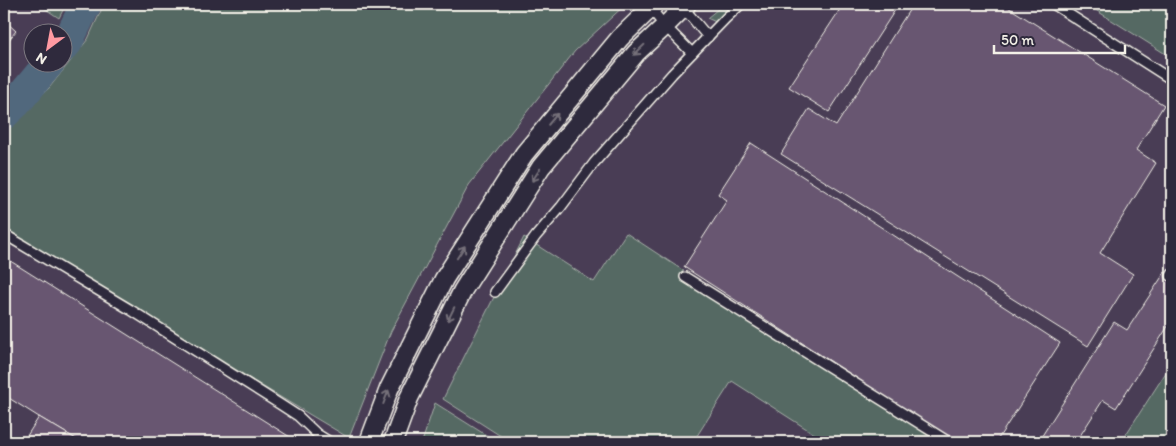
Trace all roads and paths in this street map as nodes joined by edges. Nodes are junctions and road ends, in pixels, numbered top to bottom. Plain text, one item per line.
1 (741, 4) edge
2 (1053, 4) edge
3 (684, 5) edge
4 (652, 6) edge
5 (665, 26) junction
6 (708, 37) junction
7 (692, 53) junction
8 (1172, 80) edge
9 (4, 234) edge
10 (685, 276) dead end
11 (495, 292) dead end
12 (330, 442) edge
13 (369, 442) edge
14 (394, 442) edge
15 (949, 442) edge

1 - 6 lane
2 - 8 lane
3 - 5 street
3 - 6 lane
4 - 5 lane
13 -> 4 street
5 - 7 lane
5 -> 14 street
6 - 7 lane
7 - 11 lane
9 - 12 lane
10 - 15 lane

